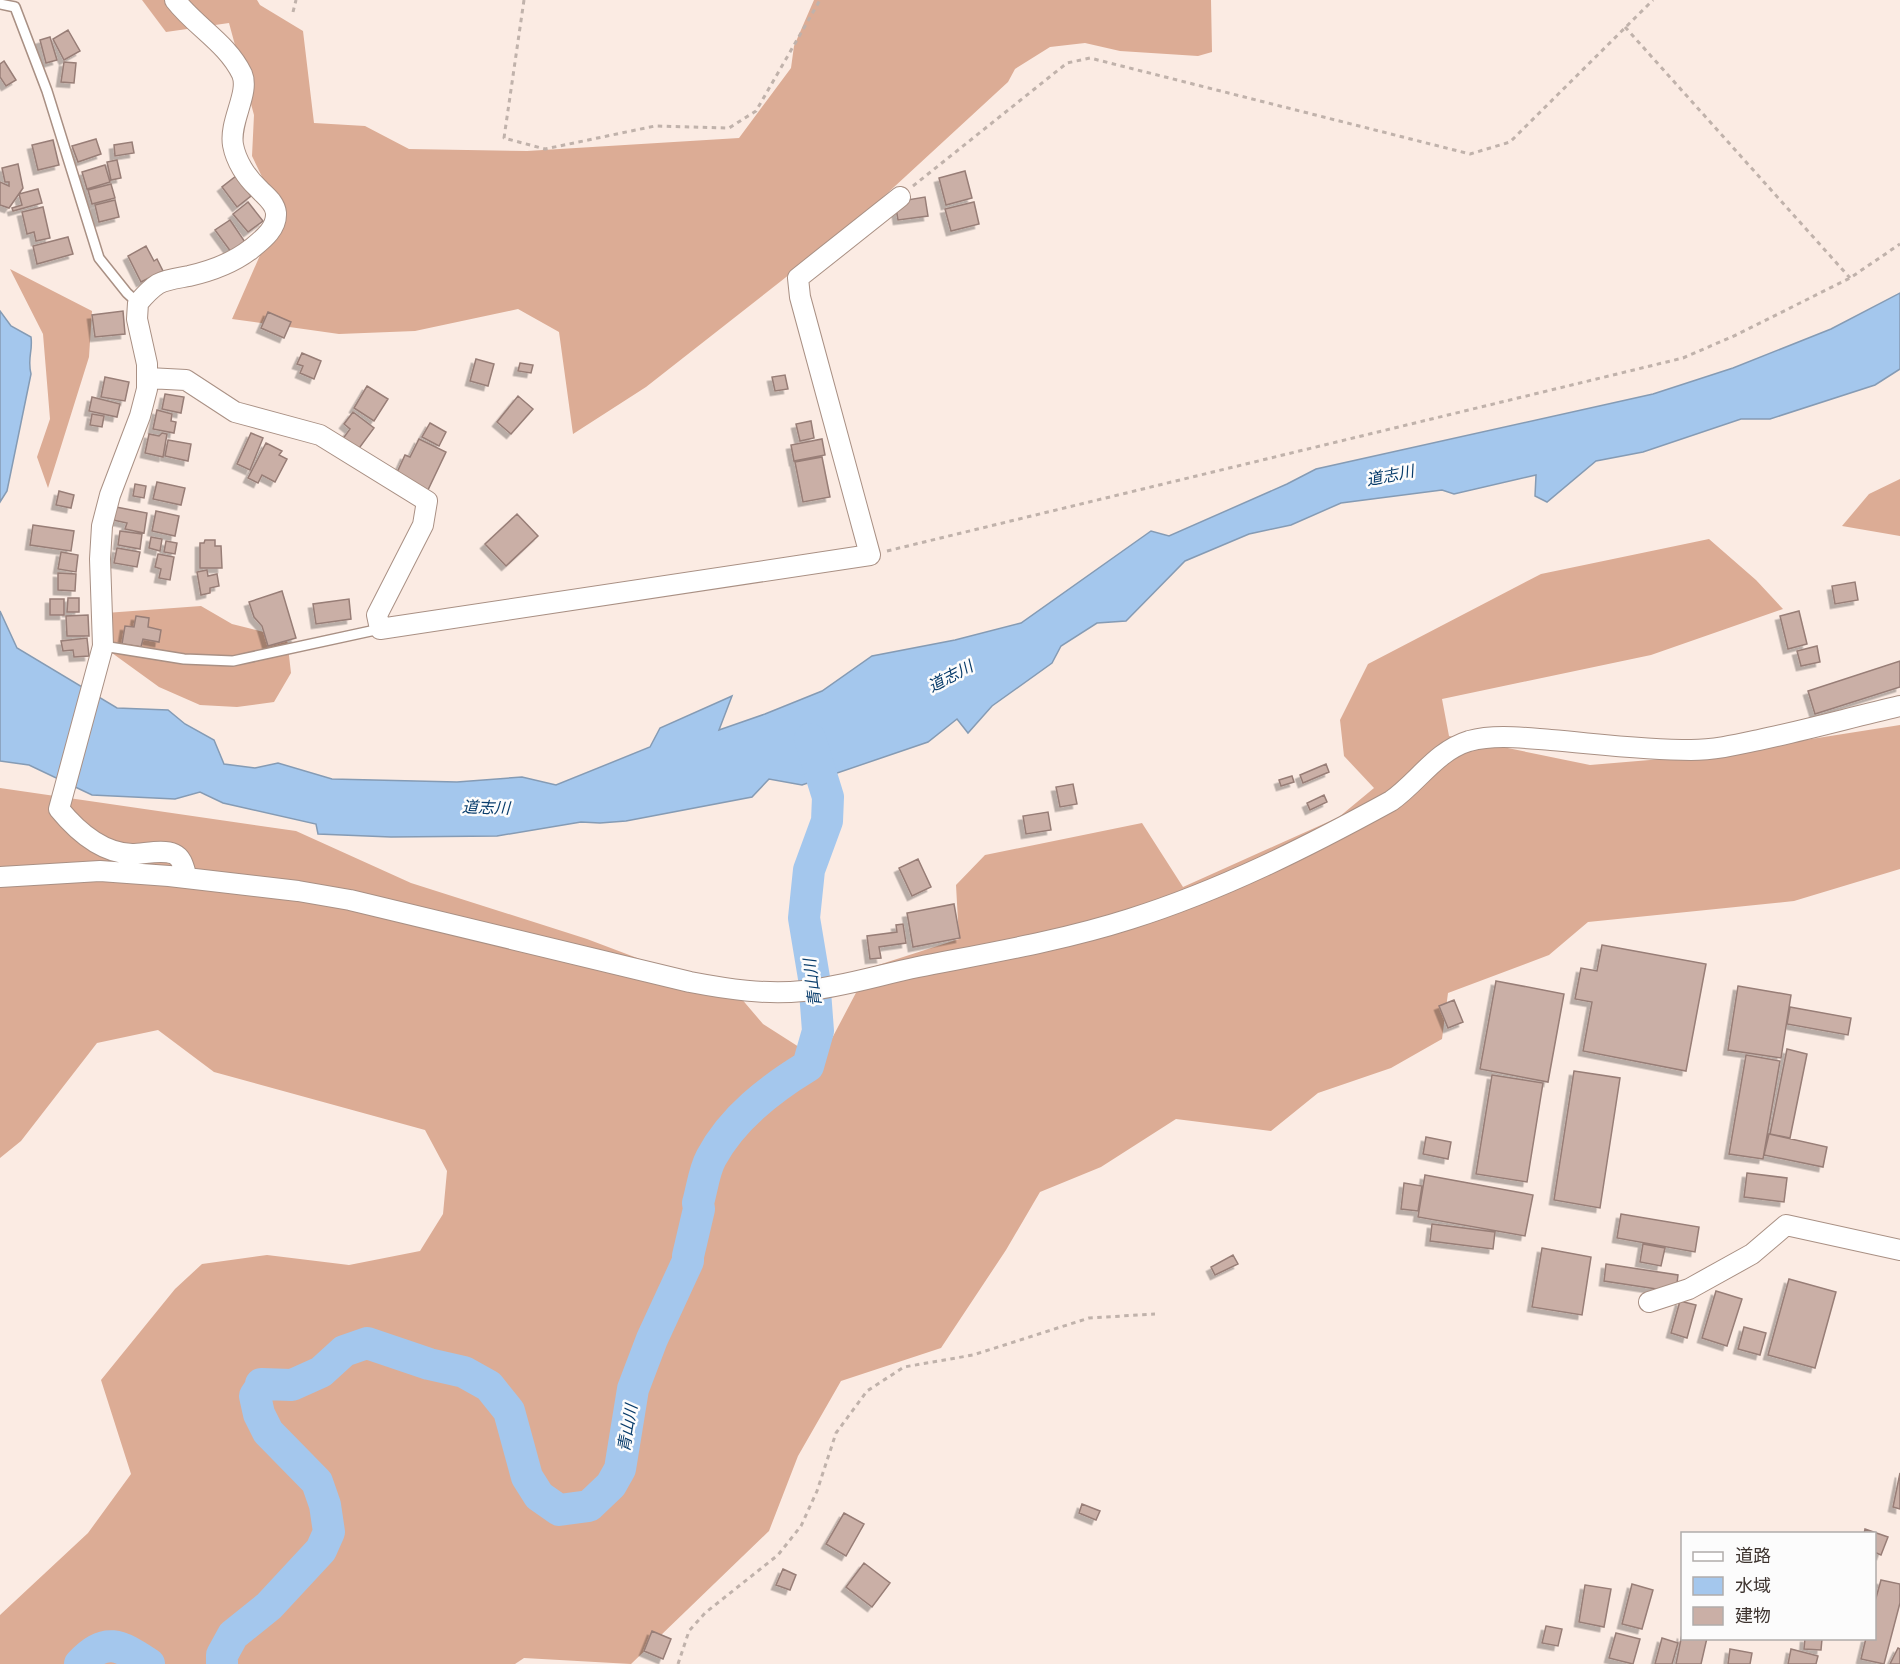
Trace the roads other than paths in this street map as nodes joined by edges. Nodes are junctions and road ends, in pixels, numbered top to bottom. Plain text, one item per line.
1 (175, 0) edge
2 (0, 4) edge
3 (900, 197) road end
4 (138, 303) junction
5 (148, 378) junction
6 (380, 629) junction
7 (103, 646) junction
8 (1900, 705) edge
9 (0, 877) edge
10 (187, 878) junction
11 (1900, 1250) edge
12 (1649, 1302) dead end

1 - 4 street
2 - 4 lane
3 - 6 street
4 - 5 street
5 - 6 street
5 - 7 street
6 - 7 lane
7 - 10 street
8 - 10 street
9 - 10 street
11 - 12 street

